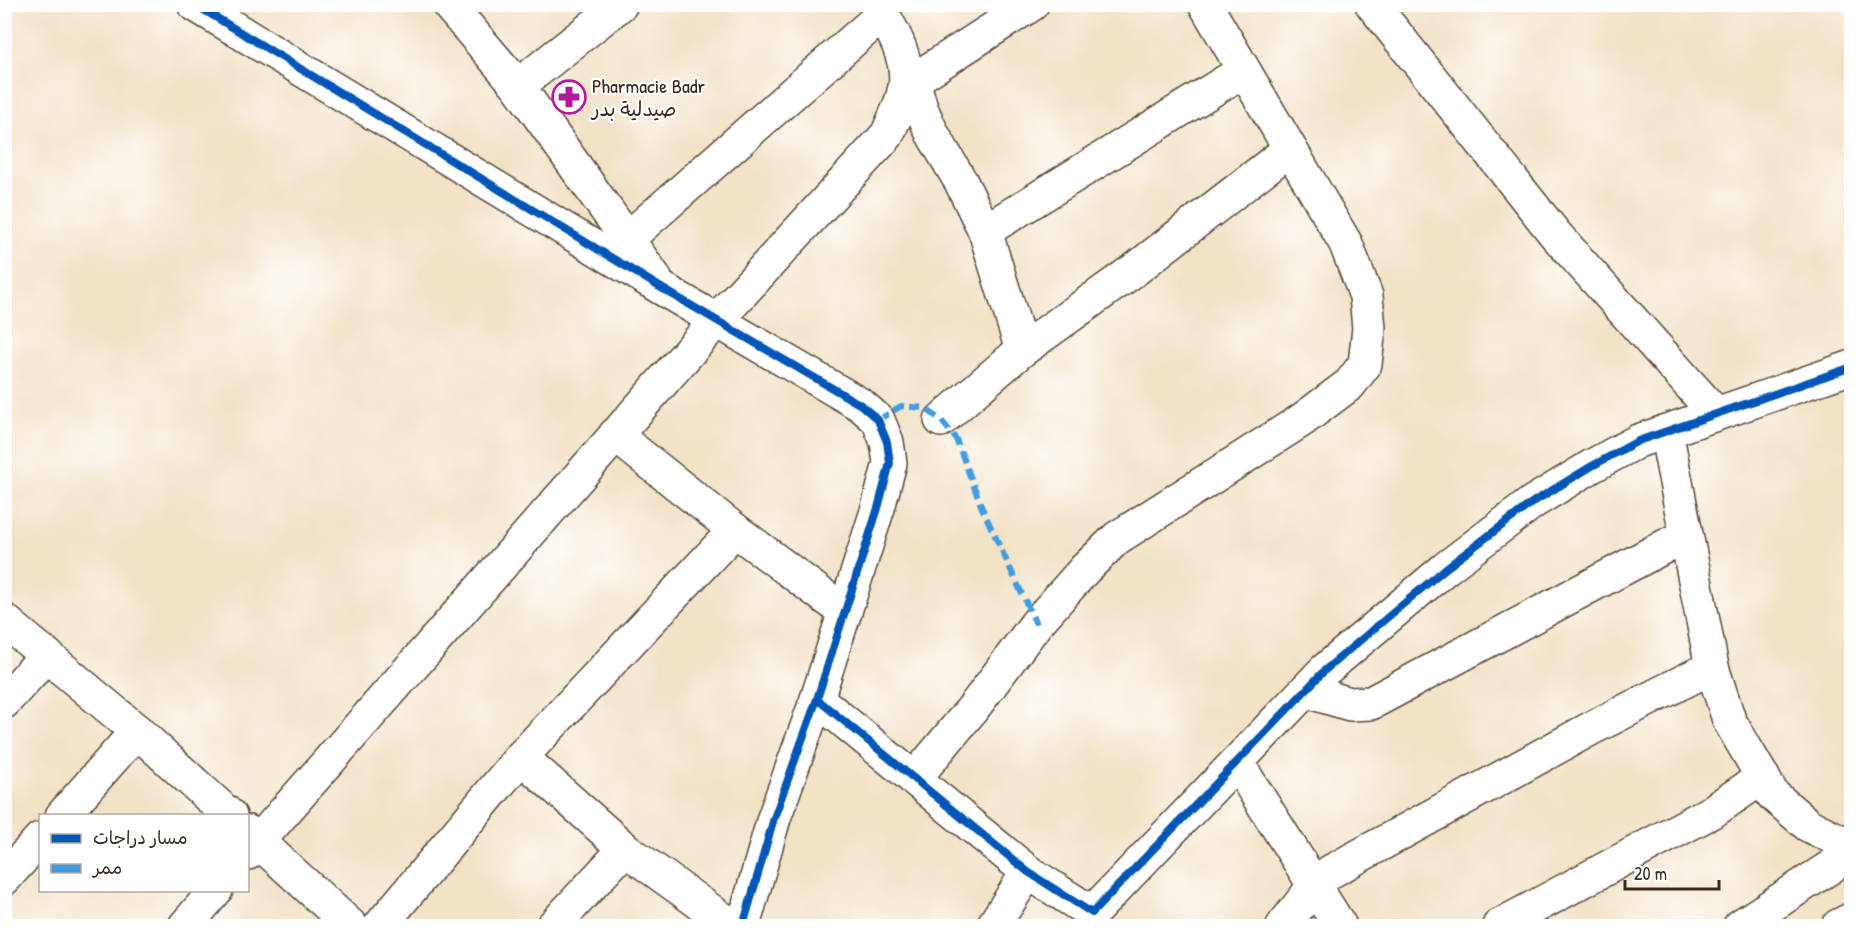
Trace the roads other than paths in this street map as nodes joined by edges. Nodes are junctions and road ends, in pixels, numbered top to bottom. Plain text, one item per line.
1 (194, 4) edge
2 (448, 4) edge
3 (621, 4) edge
4 (1032, 4) edge
5 (1205, 4) edge
6 (1371, 4) edge
7 (880, 9) edge
8 (1243, 71) junction
9 (909, 82) junction
10 (518, 86) junction
11 (1290, 149) junction
12 (985, 231) junction
13 (627, 239) junction
14 (663, 289) junction
15 (716, 321) junction
16 (1022, 350) junction
17 (1851, 367) edge
18 (1716, 414) junction
19 (941, 420) dead end
20 (1666, 432) junction
21 (615, 435) junction
22 (735, 530) junction
23 (1686, 535) junction
24 (845, 612) junction
25 (4, 620) edge
26 (48, 655) junction
27 (1712, 667) junction
28 (1306, 691) junction
29 (817, 699) junction
30 (4, 702) edge
31 (137, 731) junction
32 (521, 758) junction
33 (1236, 763) junction
34 (1763, 777) junction
35 (914, 779) junction
36 (64, 814) edge
37 (228, 814) edge
38 (39, 840) edge
39 (251, 842) edge
40 (1851, 847) edge
41 (625, 849) junction
42 (1851, 853) edge
43 (1028, 872) junction
44 (4, 879) edge
45 (1316, 885) junction
46 (215, 892) edge
47 (1851, 919) edge
48 (1101, 920) edge
49 (185, 927) edge
50 (351, 927) edge
51 (380, 927) edge
52 (553, 927) edge
53 (732, 927) edge
54 (743, 927) edge
55 (993, 927) edge
56 (1283, 927) edge
57 (1340, 927) edge
58 (1499, 927) edge
59 (1740, 927) edge
60 (1838, 927) edge

1 - 14 street
2 - 10 street
3 - 10 street
4 - 9 street
5 - 8 street
6 - 18 street
7 - 9 street
7 - 13 street
8 - 11 street
8 - 12 street
9 - 12 street
9 - 15 street
10 - 13 street
11 - 16 street
11 - 35 street
12 - 16 street
13 - 14 street
14 - 15 street
15 - 21 street
15 - 24 street
16 - 19 street
17 - 18 street
18 - 20 street
20 - 23 street
20 - 28 street
21 - 22 street
21 - 39 street
22 - 24 street
22 - 32 street
23 - 27 street
23 - 28 street
24 - 29 street
25 - 26 street
26 - 30 street
26 - 31 street
27 - 34 street
27 - 45 street
28 - 33 street
29 - 35 street
29 - 54 street
31 - 36 street
31 - 37 street
32 - 41 street
32 - 51 street
33 - 45 street
33 - 48 street
34 - 40 street
34 - 58 street
35 - 43 street
38 - 44 street
39 - 50 street
41 - 52 street
41 - 53 street
42 - 59 street
43 - 48 street
43 - 55 street
45 - 56 street
45 - 57 street
46 - 49 street
47 - 60 street

